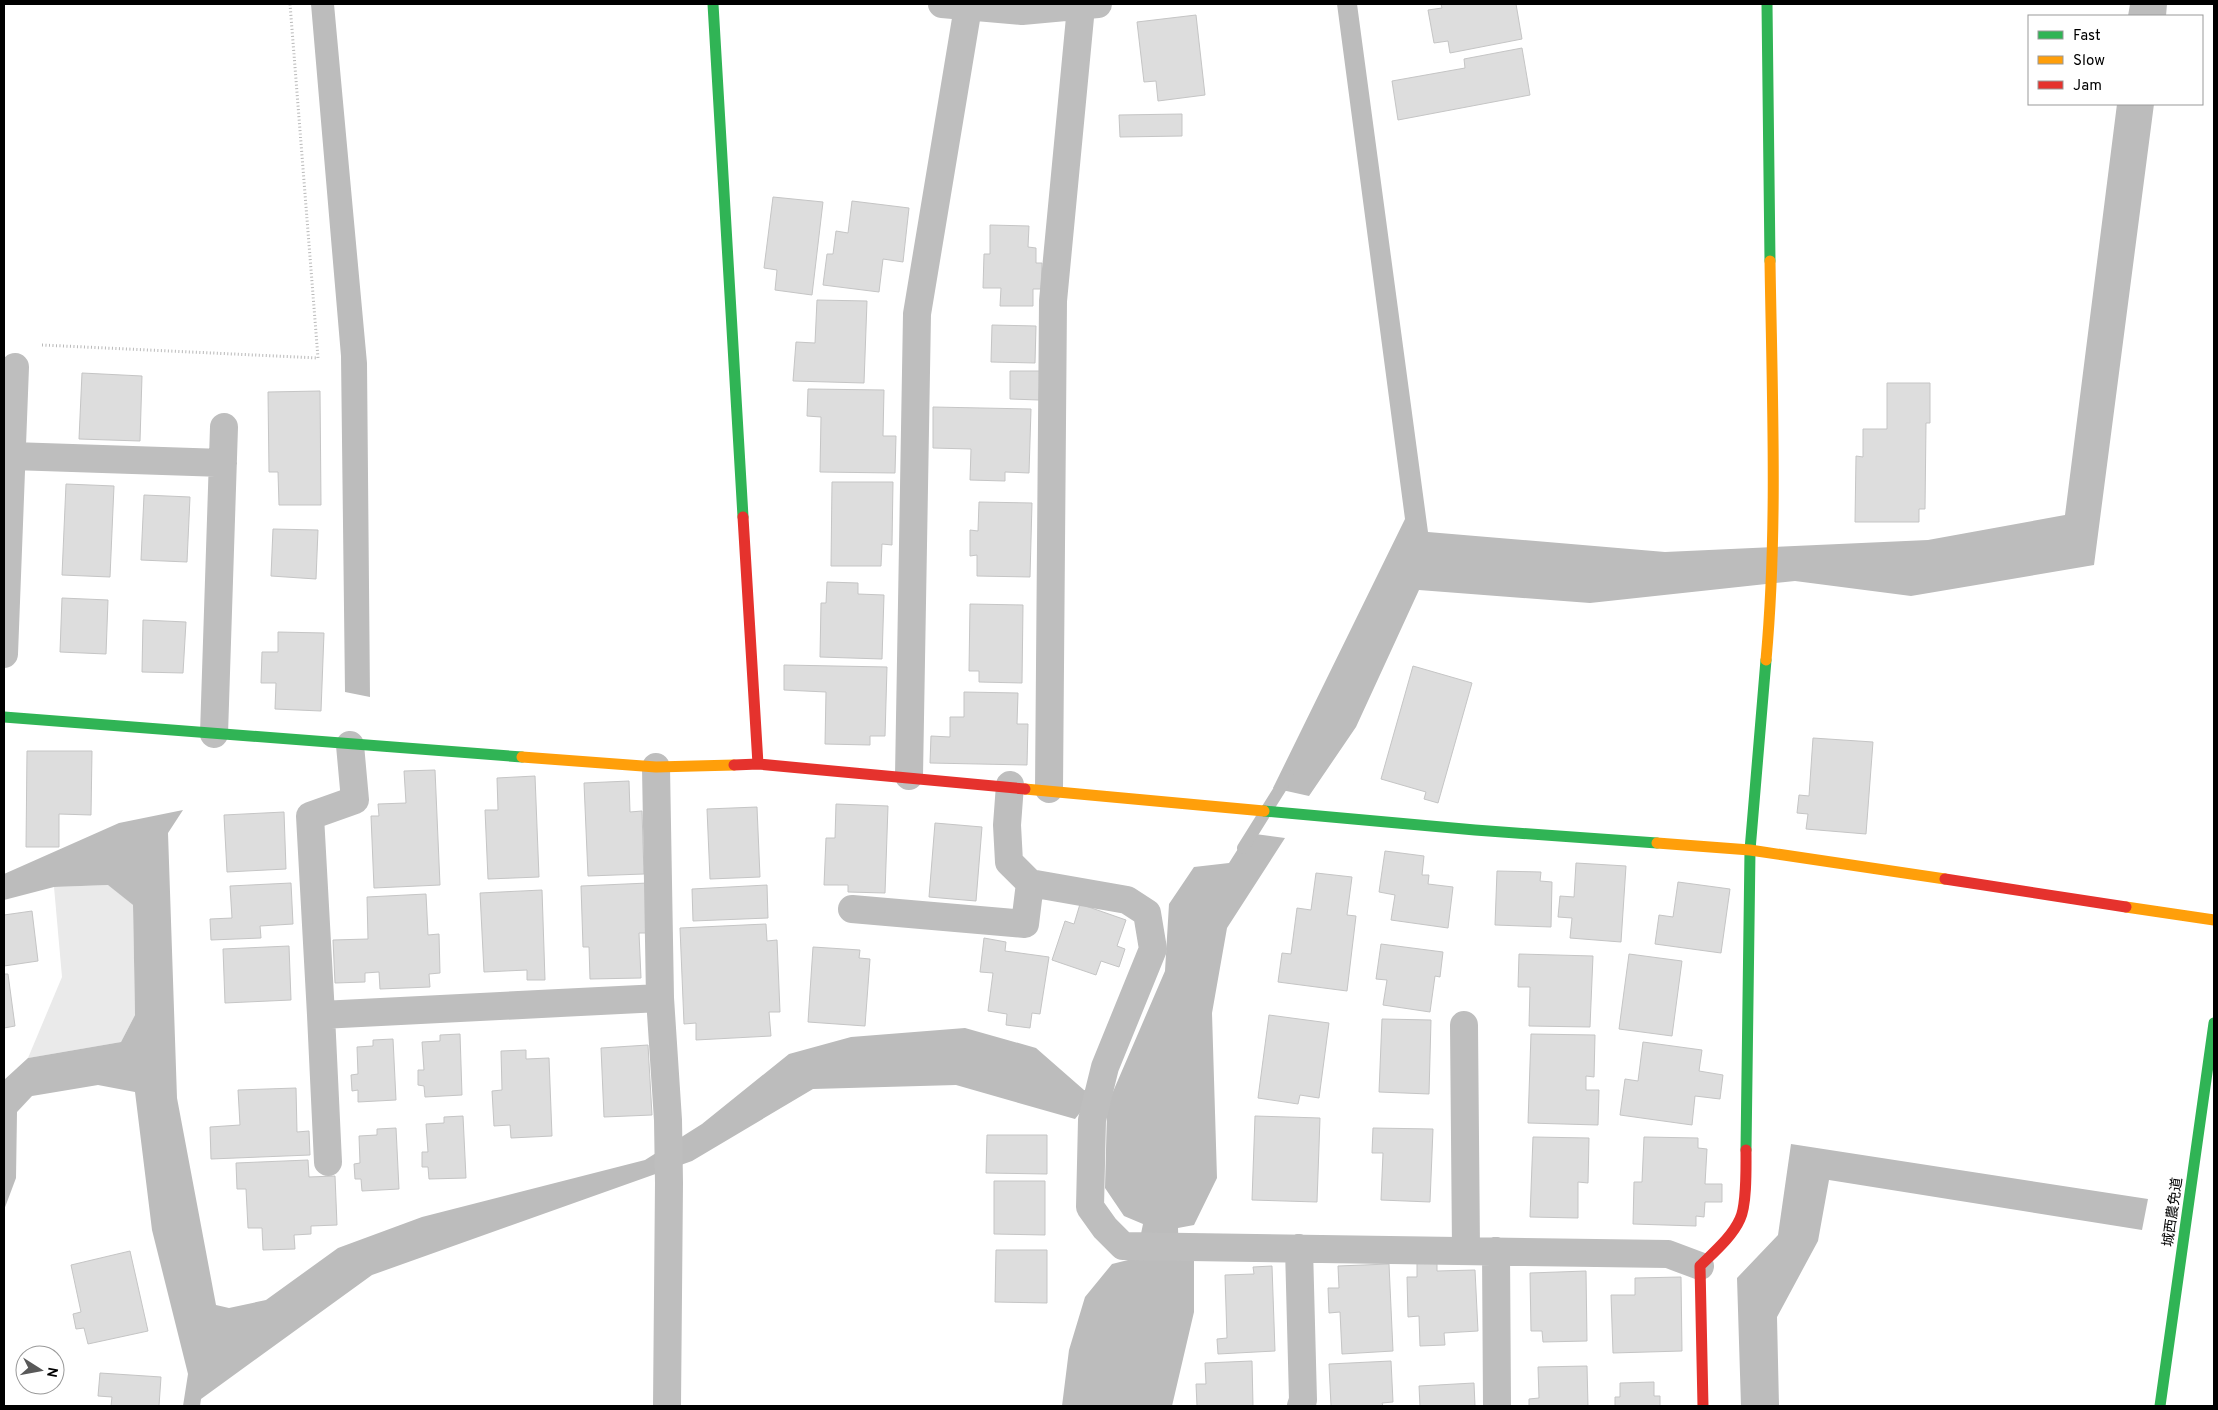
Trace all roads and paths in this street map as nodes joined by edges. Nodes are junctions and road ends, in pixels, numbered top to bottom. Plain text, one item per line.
1 (290, 4) edge
2 (713, 4) edge
3 (1767, 4) edge
4 (955, 5) edge
5 (1090, 5) edge
6 (33, 345) dead end
7 (15, 367) dead end
8 (224, 427) dead end
9 (12, 456) junction
10 (223, 463) junction
11 (4, 654) edge
12 (4, 717) edge
13 (214, 734) junction
14 (350, 745) junction
15 (758, 764) junction
16 (656, 767) junction
17 (909, 776) junction
18 (1010, 785) junction
19 (1049, 789) junction
20 (1750, 850) junction
21 (1030, 883) junction
22 (852, 909) dead end
23 (2214, 920) edge
24 (660, 998) junction
25 (321, 1015) junction
26 (2214, 1023) edge
27 (1464, 1025) dead end
28 (328, 1162) dead end
29 (1299, 1248) junction
30 (1466, 1250) junction
31 (1496, 1251) junction
32 (1700, 1266) junction
33 (667, 1406) edge
34 (1301, 1406) edge
35 (1497, 1406) edge
36 (1703, 1406) edge
37 (2160, 1406) edge

1 - 6 path
2 - 15 street
3 - 20 street
4 - 5 street
4 - 17 street
5 - 19 street
7 - 9 street
8 - 10 street
9 - 10 street
9 - 11 street
10 - 13 street
12 - 13 street
13 - 14 street
14 - 16 street
14 - 25 street
15 - 16 street
15 - 17 street
16 - 24 street
17 - 18 street
18 - 19 street
18 - 21 street
19 - 20 street
20 - 23 street
20 - 32 street
21 - 22 street
21 - 29 street
24 - 25 street
24 - 33 street
25 - 28 street
26 - 37 street, 城西農免道
27 - 30 street
29 - 30 street
29 - 34 street
30 - 31 street
31 - 32 street
31 - 35 street
32 - 36 street

